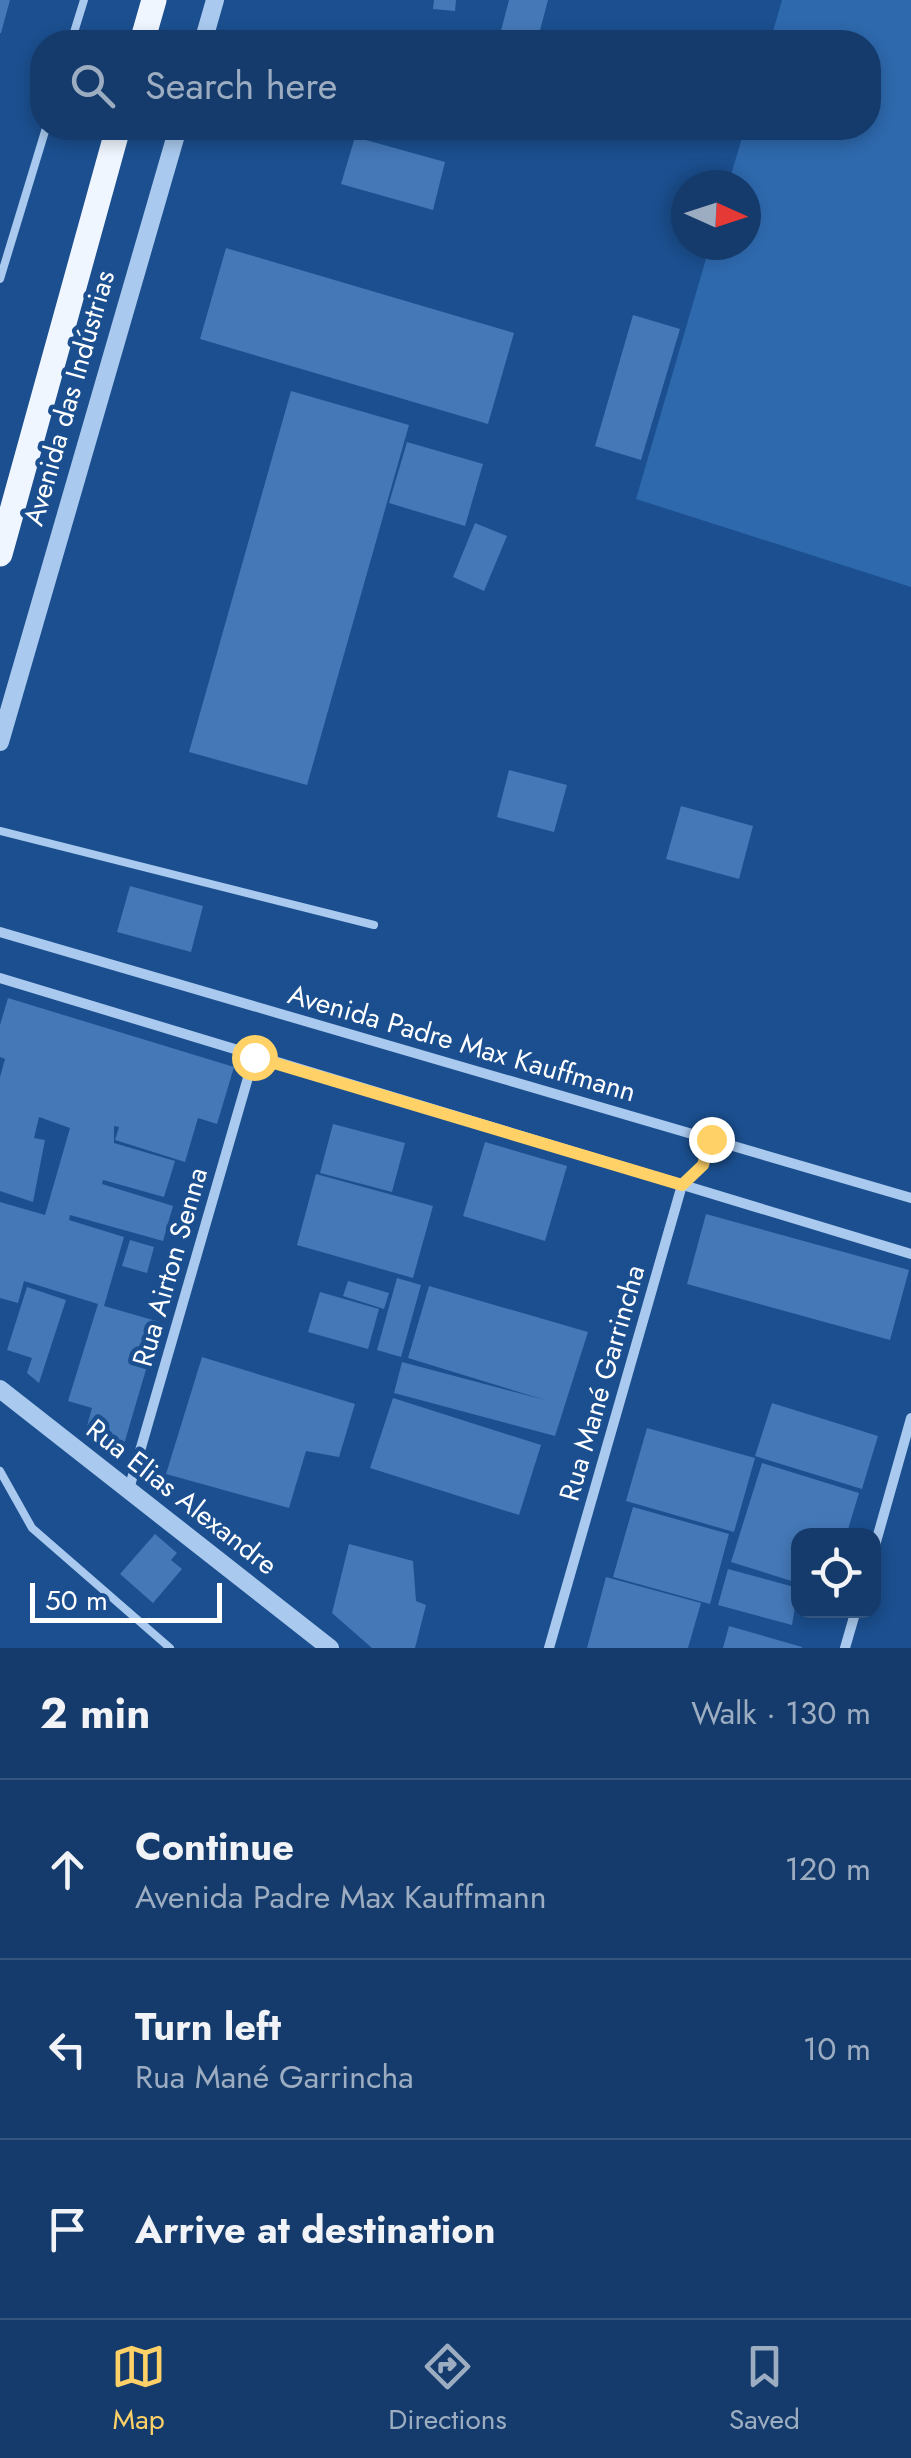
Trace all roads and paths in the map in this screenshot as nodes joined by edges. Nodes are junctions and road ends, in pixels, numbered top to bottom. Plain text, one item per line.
1 (84, 0) edge
2 (154, 0) edge
3 (216, 0) edge
4 (75, 30) edge
5 (145, 30) edge
6 (207, 30) edge
7 (42, 140) edge
8 (115, 140) edge
9 (175, 140) edge
10 (0, 279) edge
11 (0, 554) edge
12 (0, 742) edge
13 (0, 831) edge
14 (374, 925) dead end
15 (0, 932) edge
16 (0, 978) edge
17 (254, 1057) junction
18 (711, 1139) junction
19 (682, 1185) junction
20 (911, 1198) edge
21 (911, 1254) edge
22 (0, 1390) edge
23 (911, 1418) edge
24 (0, 1471) edge
25 (130, 1489) junction
26 (880, 1528) edge
27 (854, 1618) edge
28 (170, 1648) edge
29 (330, 1648) edge
30 (549, 1648) edge
31 (845, 1648) edge

1 - 4 lane
2 - 5 main road
3 - 6 street
7 - 10 lane
8 - 11 main road, Avenida das Indústrias
9 - 12 street, Avenida das Indústrias
13 - 14 lane
15 - 18 street, Avenida Padre Max Kauffmann
16 - 17 street
17 - 19 street
17 - 25 street, Rua Airton Senna
18 - 19 street, Rua Mané Garrincha
18 - 20 street, Avenida Padre Max Kauffmann
19 - 21 street
19 - 30 street, Rua Mané Garrincha
22 - 25 street, Rua Elias Alexandre
23 - 26 street
24 - 28 lane
25 - 29 street, Rua Elias Alexandre
27 - 31 street

